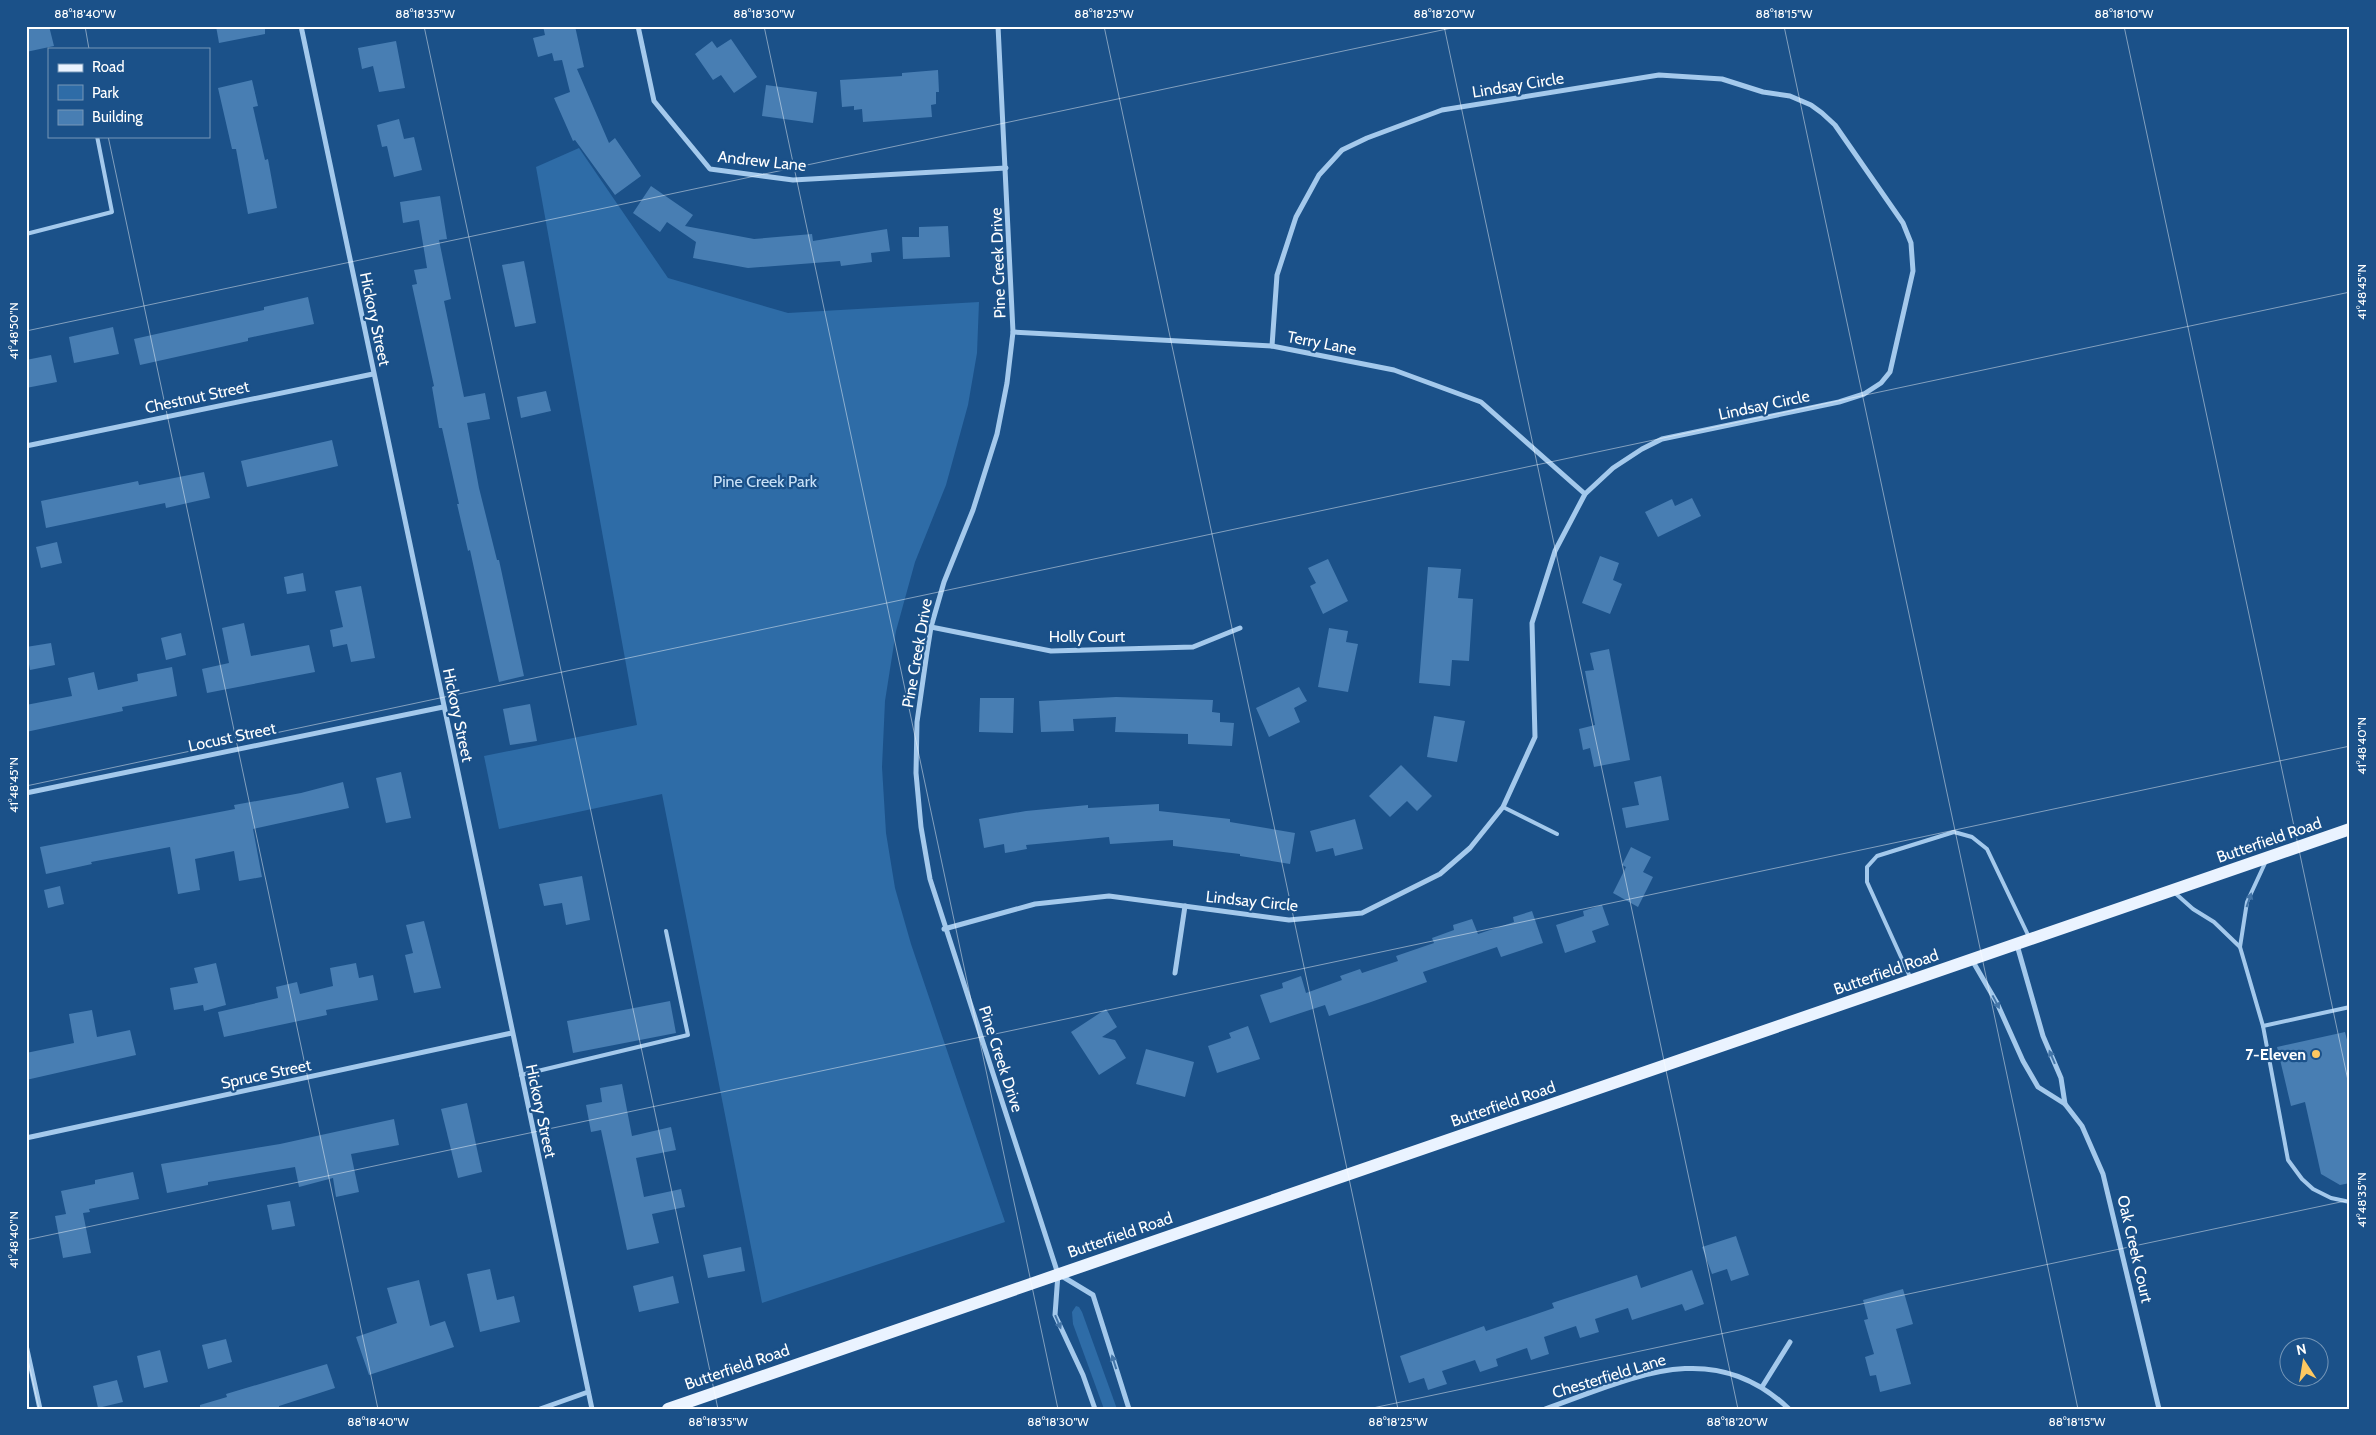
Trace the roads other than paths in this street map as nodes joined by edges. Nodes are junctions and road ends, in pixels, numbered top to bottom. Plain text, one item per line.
1 (301, 26) edge
2 (638, 26) edge
3 (998, 26) edge
4 (97, 138) edge
5 (1006, 168) junction
6 (26, 234) edge
7 (1013, 332) junction
8 (1272, 346) junction
9 (374, 374) junction
10 (26, 446) edge
11 (1584, 494) junction
12 (931, 627) junction
13 (1240, 628) dead end
14 (443, 707) junction
15 (26, 793) edge
16 (1503, 806) junction
17 (2350, 829) edge
18 (1558, 834) dead end
19 (2268, 857) junction
20 (2171, 890) junction
21 (1185, 906) junction
22 (944, 929) junction
23 (666, 931) dead end
24 (2030, 939) junction
25 (2016, 944) junction
26 (2240, 947) junction
27 (1972, 959) junction
28 (1175, 973) dead end
29 (1911, 981) junction
30 (2350, 1007) edge
31 (2263, 1026) junction
32 (512, 1033) junction
33 (521, 1074) junction
34 (2065, 1104) junction
35 (26, 1138) edge
36 (2350, 1202) edge
37 (1058, 1274) junction
38 (1790, 1342) dead end
39 (26, 1345) edge
40 (1762, 1387) junction
41 (588, 1392) junction
42 (40, 1409) edge
43 (540, 1409) edge
44 (592, 1409) edge
45 (668, 1409) edge
46 (1096, 1409) edge
47 (1129, 1409) edge
48 (1545, 1409) edge
49 (1789, 1409) edge
50 (2159, 1409) edge

1 - 9 street, Hickory Street
2 - 5 street, Andrew Lane
3 - 5 street, Pine Creek Drive
4 - 6 lane
5 - 7 street, Pine Creek Drive
7 - 8 street, Terry Lane
7 - 12 street, Pine Creek Drive
8 - 11 street, Terry Lane
8 - 11 street, Lindsay Circle
9 - 10 street, Chestnut Street
9 - 14 street, Hickory Street
11 - 16 street, Lindsay Circle
12 - 13 street, Holly Court
12 - 22 street, Pine Creek Drive
14 - 15 street, Locust Street
14 - 32 street, Hickory Street
16 - 18 lane
16 - 21 street, Lindsay Circle
17 - 19 main road, Butterfield Road
19 - 20 main road, Butterfield Road
26 -> 19 lane
20 - 24 main road, Butterfield Road
20 - 26 lane
21 - 22 street, Lindsay Circle
21 - 28 street
22 - 37 street, Pine Creek Drive
23 - 33 lane
24 - 25 main road, Butterfield Road
24 - 29 lane
25 - 27 main road, Butterfield Road
34 -> 25 street, Oak Creek Court
26 - 31 lane
27 - 29 main road, Butterfield Road
27 -> 34 street, Oak Creek Court
29 - 37 main road, Butterfield Road
30 - 31 lane
31 - 36 lane
32 - 33 street, Hickory Street
32 - 35 street, Spruce Street
33 - 41 street, Hickory Street
34 - 50 street, Oak Creek Court
37 - 45 main road, Butterfield Road
37 -> 46 street, Pine Creek Drive
47 -> 37 street
38 - 40 street
39 - 42 street
40 - 48 street, Chesterfield Lane
40 - 49 street, Chesterfield Lane
41 - 43 street
41 - 44 street, Hickory Street

